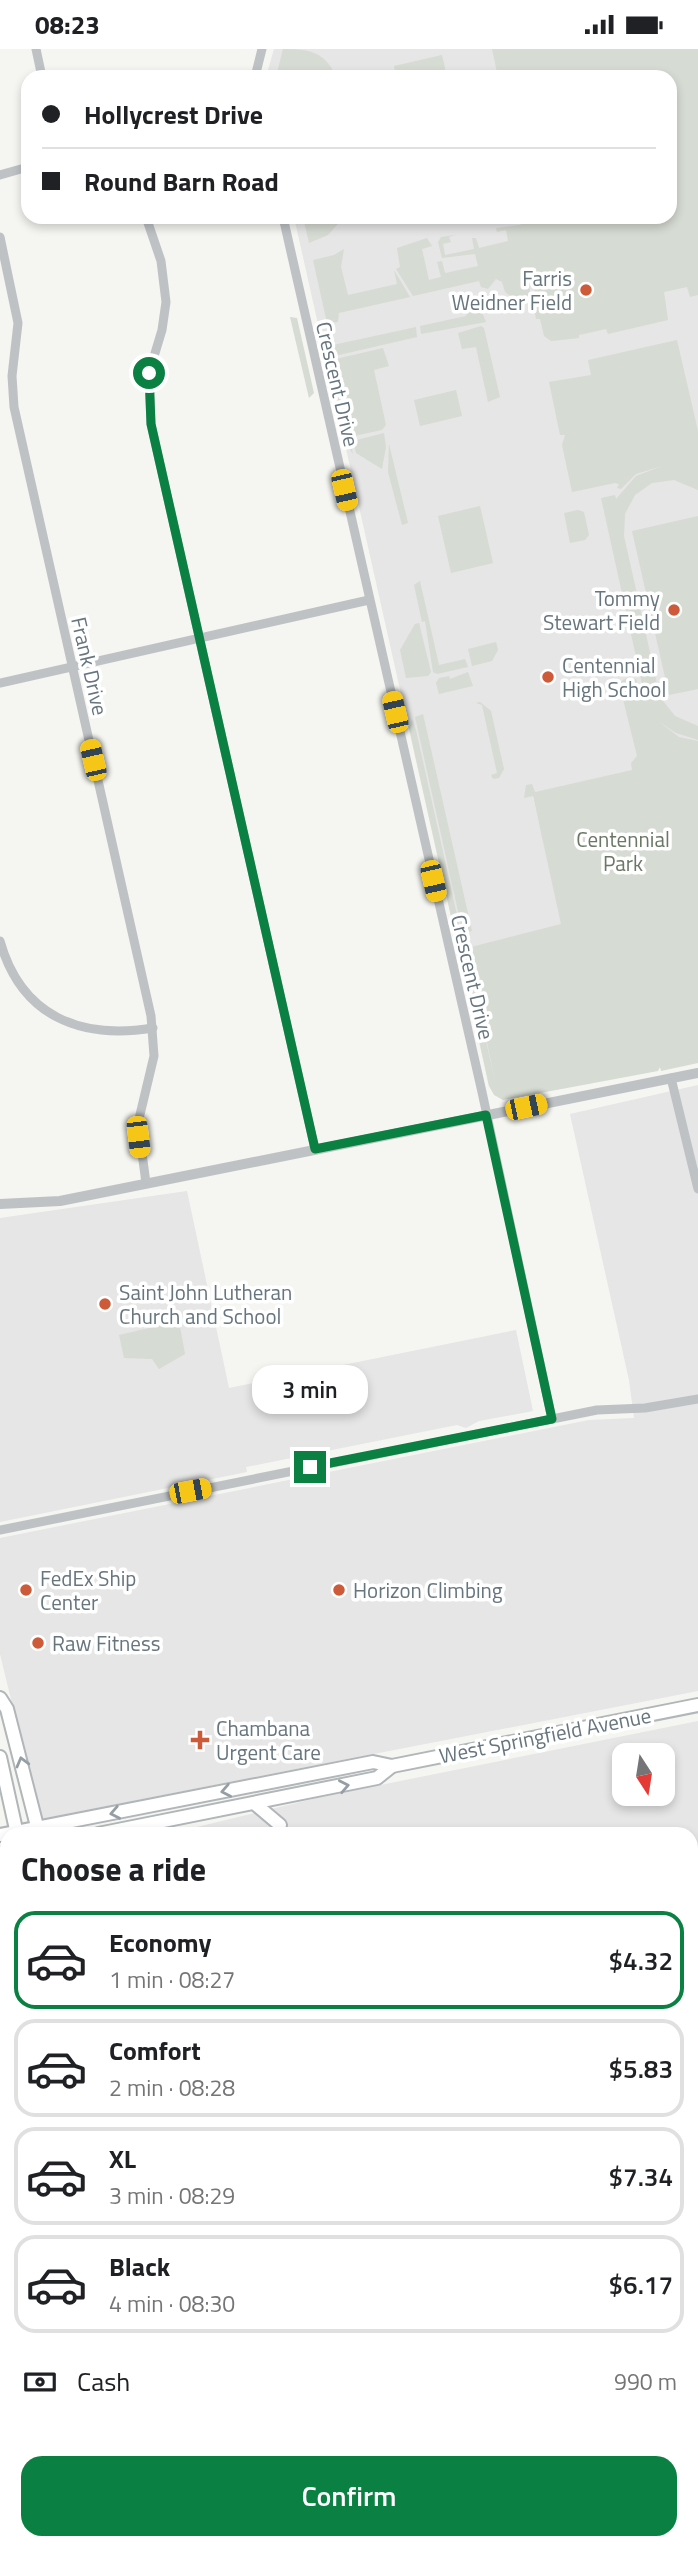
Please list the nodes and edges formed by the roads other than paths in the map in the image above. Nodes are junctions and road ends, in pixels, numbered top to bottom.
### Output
1 (36, 49) edge
2 (262, 49) edge
3 (40, 70) edge
4 (257, 70) edge
5 (21, 169) edge
6 (0, 175) edge
7 (148, 224) edge
8 (284, 224) edge
9 (0, 237) edge
10 (369, 600) junction
11 (200, 638) junction
12 (72, 667) junction
13 (0, 683) edge
14 (0, 941) edge
15 (153, 1028) junction
16 (698, 1073) edge
17 (671, 1078) junction
18 (486, 1115) junction
19 (315, 1149) junction
20 (146, 1184) junction
21 (698, 1189) edge
22 (0, 1204) edge
23 (698, 1399) edge
24 (552, 1419) junction
25 (0, 1530) edge
26 (0, 1698) edge
27 (698, 1705) edge
28 (0, 1756) edge
29 (392, 1766) junction
30 (254, 1803) junction
31 (280, 1825) dead end
32 (16, 1827) edge
33 (37, 1827) edge
34 (57, 1827) edge
35 (133, 1827) edge

1 - 3 street
2 - 4 street
5 - 6 street
7 - 11 street
8 - 10 street, Crescent Drive
9 - 12 street, Frank Drive
10 - 11 street
10 - 18 street, Crescent Drive
11 - 12 street
11 - 19 street
12 - 13 street
12 - 15 street, Frank Drive
14 - 15 street
15 - 20 street, Frank Drive
16 - 17 street
17 - 18 street
17 - 21 street
18 - 19 street
18 - 24 street, Crescent Drive
19 - 20 street
20 - 22 street
23 - 24 street
24 - 25 street
33 -> 26 main road
27 - 29 main road, West Springfield Avenue
28 - 32 main road
30 -> 29 main road, West Springfield Avenue
29 -> 34 main road, West Springfield Avenue
30 - 31 main road
30 - 35 main road, West Springfield Avenue

